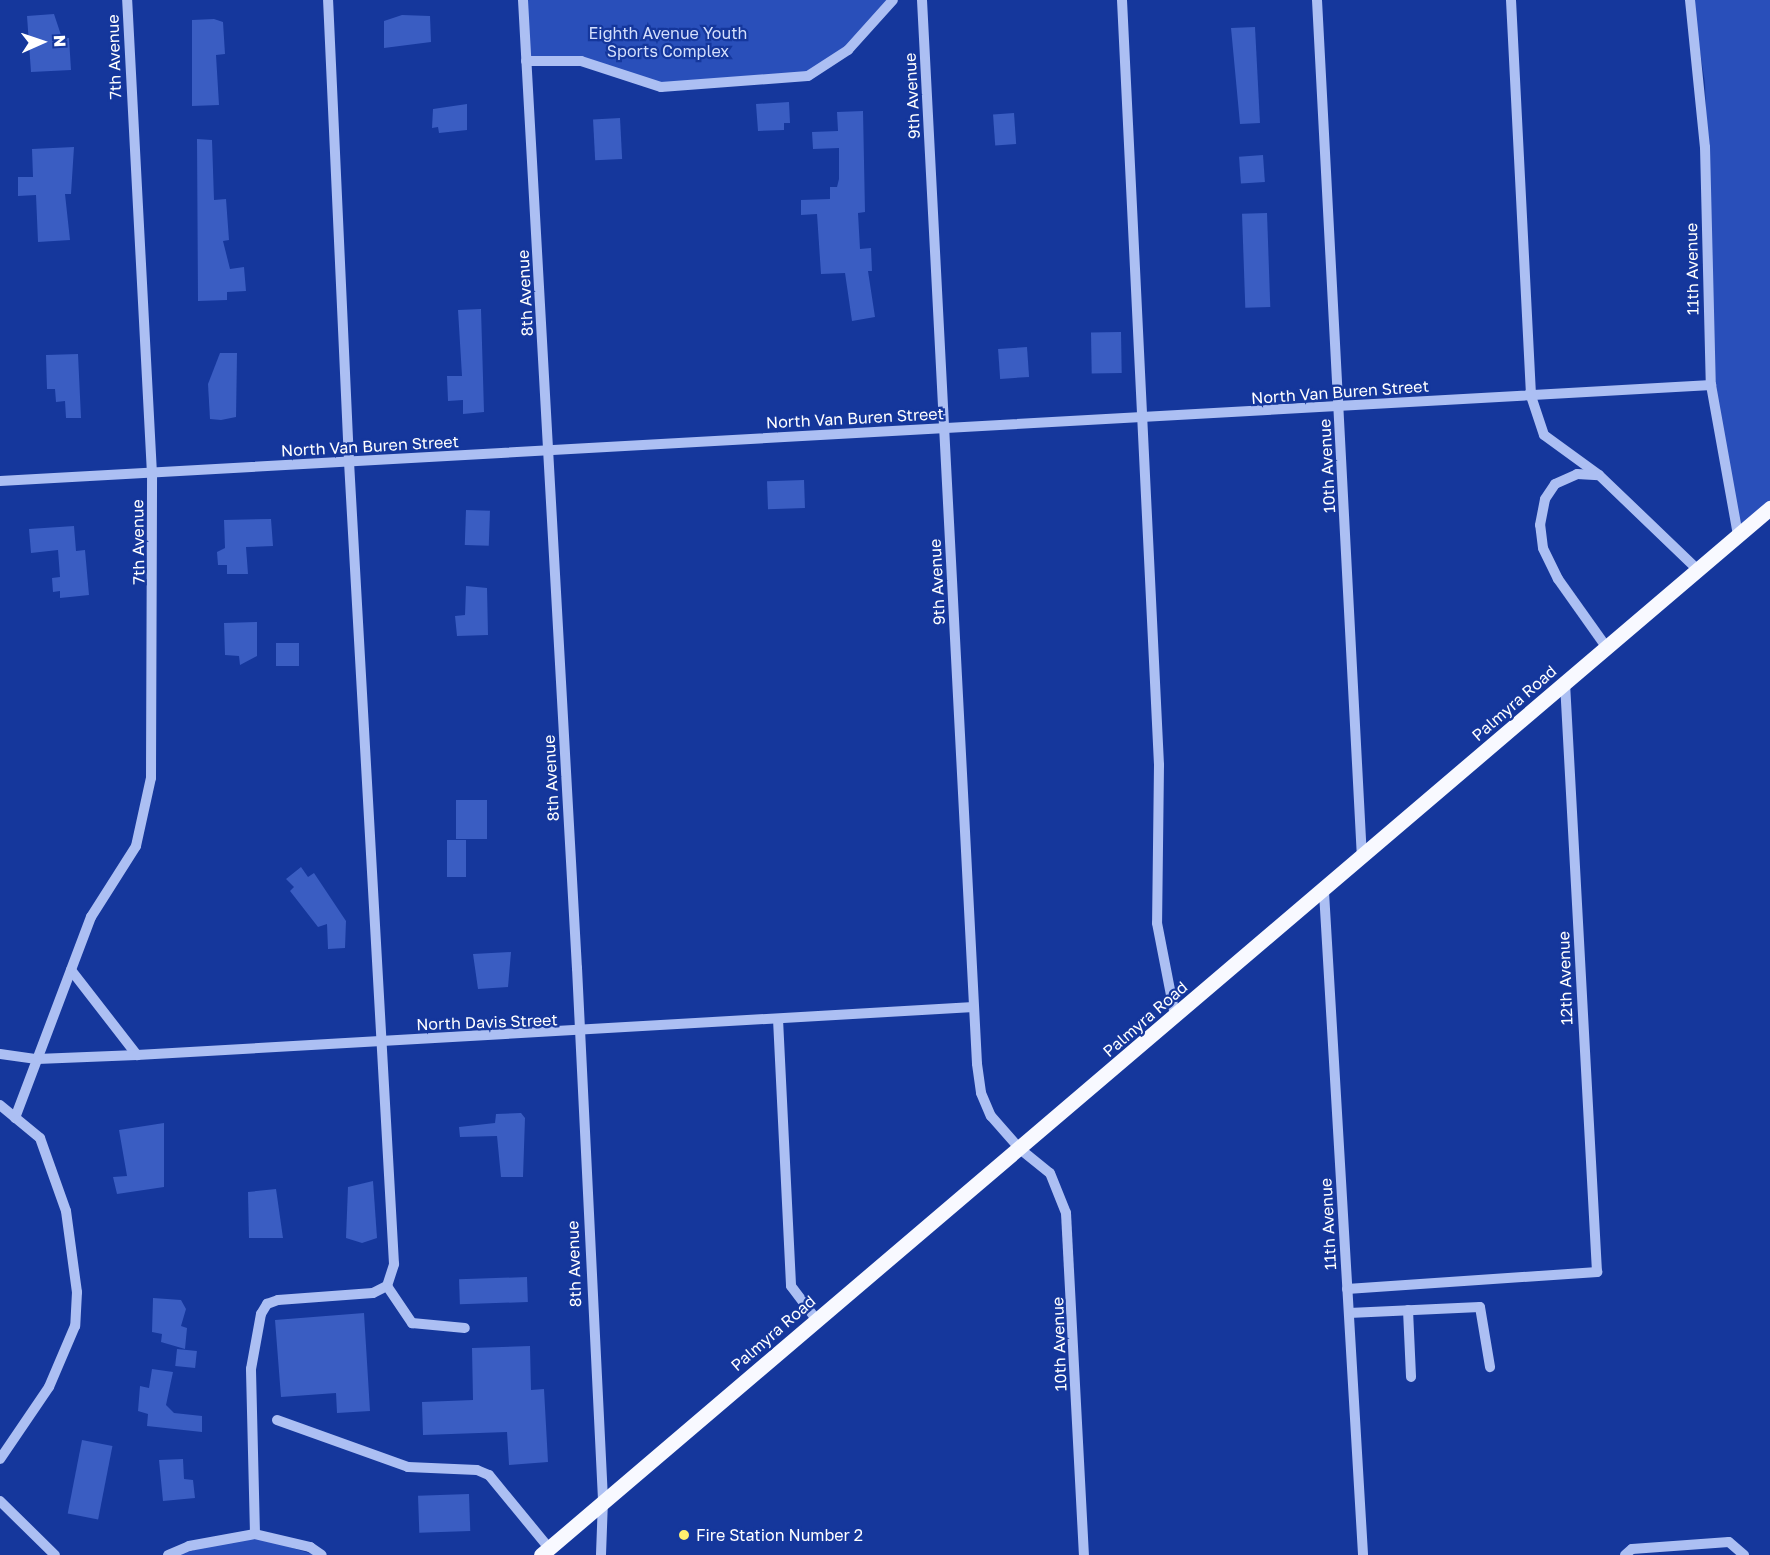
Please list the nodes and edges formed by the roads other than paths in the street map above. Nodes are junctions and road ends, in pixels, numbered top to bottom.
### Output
1 (127, 0) edge
2 (328, 0) edge
3 (523, 0) edge
4 (893, 0) edge
5 (922, 0) edge
6 (1122, 0) edge
7 (1317, 0) edge
8 (1511, 0) edge
9 (1690, 0) edge
10 (526, 61) junction
11 (1711, 385) junction
12 (1531, 396) junction
13 (1339, 407) junction
14 (1143, 418) junction
15 (943, 428) junction
16 (549, 453) junction
17 (349, 461) junction
18 (152, 474) junction
19 (1599, 475) junction
20 (0, 481) edge
21 (1770, 508) edge
22 (1738, 535) junction
23 (1698, 570) junction
24 (1607, 648) junction
25 (1565, 683) junction
26 (1362, 858) junction
27 (1324, 891) junction
28 (70, 970) junction
29 (974, 1007) junction
30 (1175, 1016) junction
31 (778, 1018) junction
32 (579, 1033) junction
33 (380, 1041) junction
34 (0, 1054) edge
35 (138, 1055) junction
36 (38, 1059) junction
37 (0, 1105) edge
38 (15, 1118) junction
39 (1020, 1149) junction
40 (387, 1286) junction
41 (1347, 1289) junction
42 (1408, 1310) junction
43 (1349, 1313) junction
44 (816, 1319) junction
45 (465, 1328) dead end
46 (1490, 1367) dead end
47 (1411, 1377) dead end
48 (277, 1420) dead end
49 (0, 1459) edge
50 (603, 1500) junction
51 (0, 1501) edge
52 (255, 1534) junction
53 (1683, 1550) edge
54 (545, 1551) edge
55 (55, 1555) edge
56 (168, 1555) edge
57 (322, 1555) edge
58 (601, 1555) edge
59 (1084, 1555) edge
60 (1363, 1555) edge
61 (1625, 1555) edge
62 (1744, 1555) edge

1 - 18 street, 7th Avenue
2 - 17 street
3 - 10 street, 8th Avenue
4 - 10 street
5 - 15 street, 9th Avenue
6 - 14 street
7 - 13 street, 10th Avenue
8 - 12 street
9 - 11 street, 11th Avenue
10 - 16 street, 8th Avenue
11 - 12 street, North Van Buren Street
11 - 22 street, 11th Avenue
12 - 13 street, North Van Buren Street
12 - 19 street
13 - 14 street, North Van Buren Street
13 - 26 street, 10th Avenue
14 - 15 street, North Van Buren Street
14 - 30 street
15 - 16 street, North Van Buren Street
15 - 29 street, 9th Avenue
16 - 17 street, North Van Buren Street
16 - 32 street, 8th Avenue
17 - 18 street, North Van Buren Street
17 - 33 street
18 - 20 street, North Van Buren Street
18 - 28 street, 7th Avenue
19 - 23 street
19 - 24 street
21 - 22 main road, Palmyra Road
22 - 23 main road, Palmyra Road
23 - 24 main road, Palmyra Road
24 - 25 main road, Palmyra Road
25 - 26 main road, Palmyra Road
25 - 41 street, 12th Avenue
26 - 27 main road, Palmyra Road
27 - 30 main road, Palmyra Road
27 - 41 street, 11th Avenue
28 - 35 street
28 - 36 street, 7th Avenue
29 - 31 street, North Davis Street
29 - 39 street, 9th Avenue
30 - 39 main road, Palmyra Road
31 - 32 street, North Davis Street
31 - 44 street
32 - 33 street, North Davis Street
32 - 50 street, 8th Avenue
33 - 35 street, North Davis Street
33 - 40 street
34 - 36 street, North Davis Street
35 - 36 street, North Davis Street
36 - 38 street, 7th Avenue
37 - 38 street
38 - 49 street
39 - 44 main road, Palmyra Road
39 - 59 street, 10th Avenue
40 - 45 street
40 - 52 street
41 - 43 street, 11th Avenue
42 - 43 street
42 - 46 street
42 - 47 street
43 - 60 street, 11th Avenue
44 - 50 main road, Palmyra Road
48 - 54 street
50 - 54 main road, Palmyra Road
50 - 58 street, 8th Avenue
51 - 55 street
52 - 56 street
52 - 57 street
53 - 61 street
53 - 62 street

